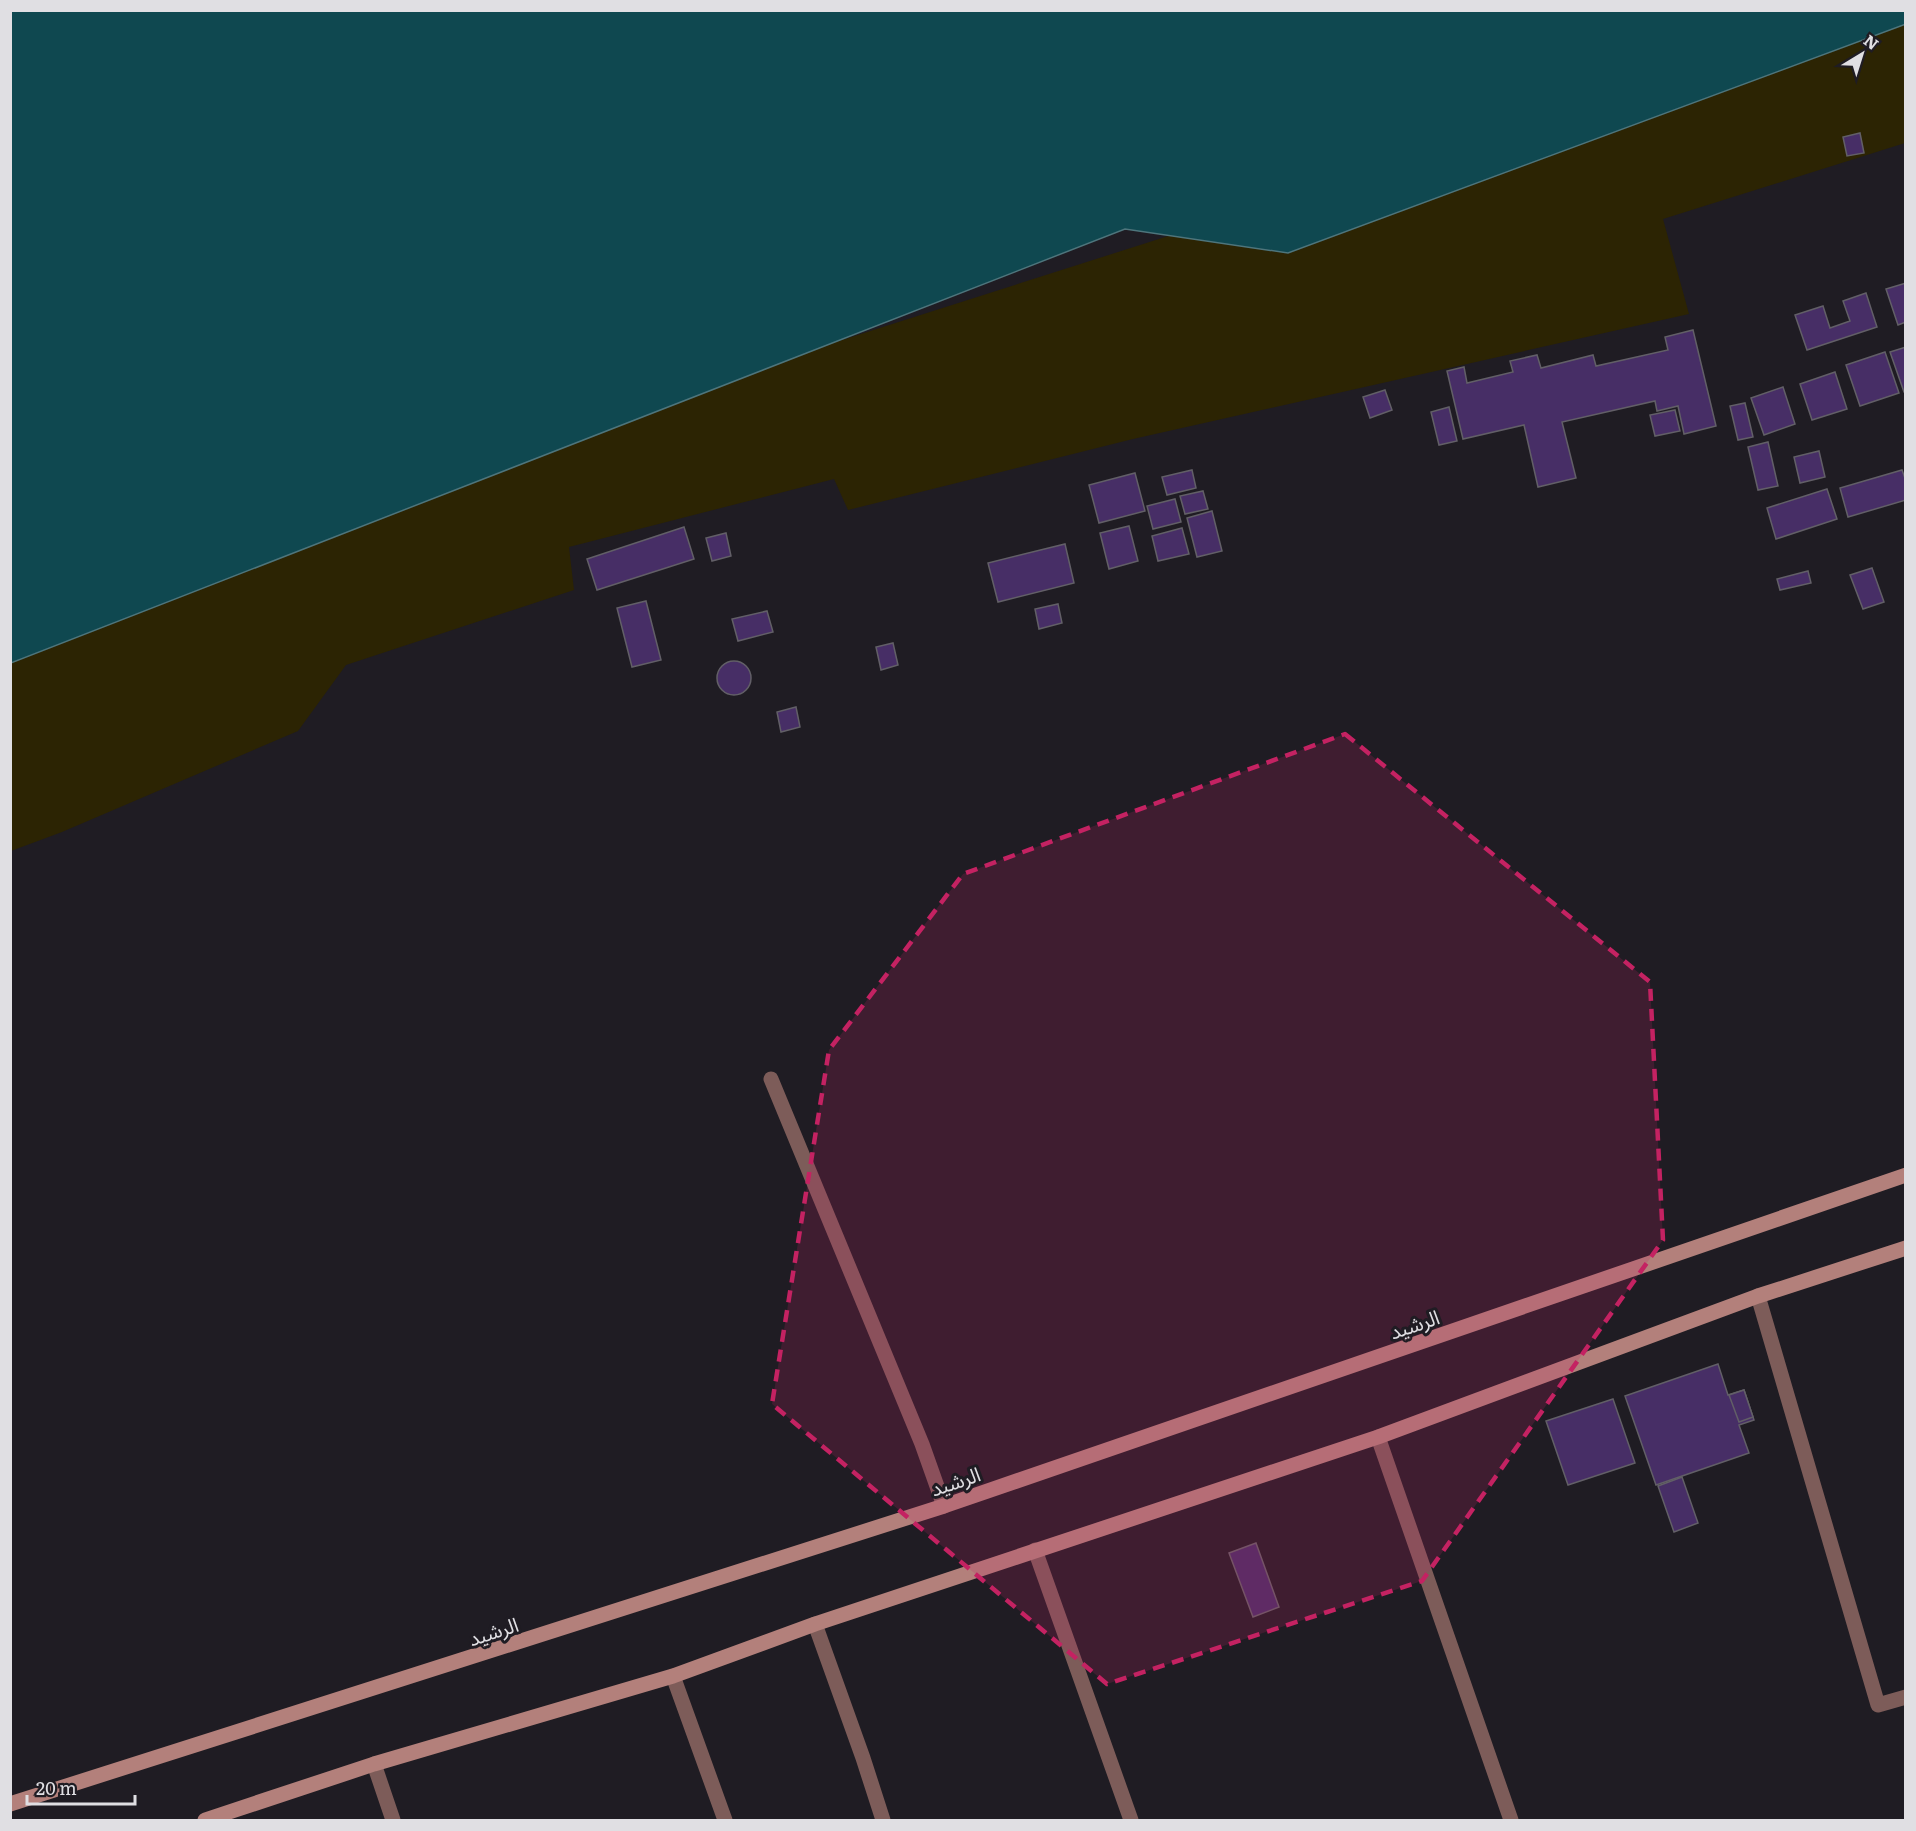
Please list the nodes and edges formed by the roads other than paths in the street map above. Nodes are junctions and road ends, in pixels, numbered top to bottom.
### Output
1 (771, 1079) dead end
2 (1905, 1175) edge
3 (1905, 1248) edge
4 (1758, 1296) junction
5 (1378, 1437) junction
6 (944, 1506) junction
7 (1035, 1550) junction
8 (815, 1624) junction
9 (673, 1676) junction
10 (1905, 1698) edge
11 (374, 1764) junction
12 (10, 1804) edge
13 (205, 1821) edge
14 (393, 1821) edge
15 (725, 1821) edge
16 (883, 1821) edge
17 (1131, 1821) edge
18 (1511, 1821) edge

1 - 6 street
2 - 6 main road, الرشيد
3 - 4 main road
4 - 5 main road
4 - 10 street
5 - 7 main road
5 - 18 street
6 - 12 main road, الرشيد
7 - 8 main road
7 - 17 street
8 - 9 main road
8 - 16 street
9 - 11 main road
9 - 15 street
11 - 13 main road
11 - 14 street

